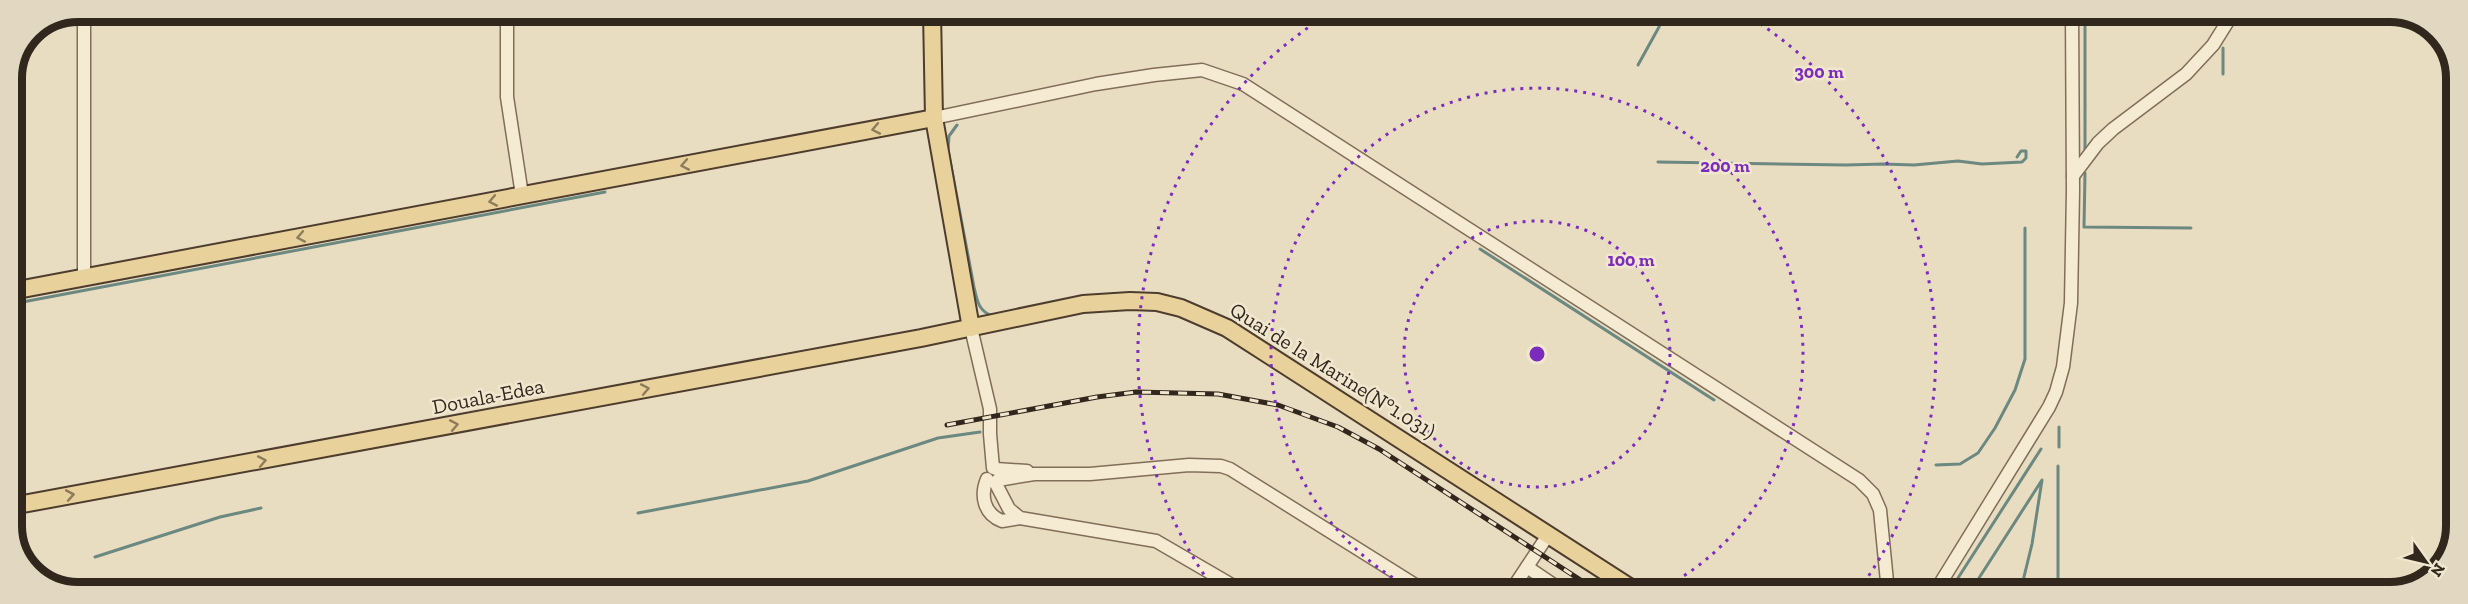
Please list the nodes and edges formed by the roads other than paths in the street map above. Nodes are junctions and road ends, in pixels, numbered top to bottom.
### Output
1 (84, 22) edge
2 (507, 22) edge
3 (932, 22) edge
4 (2072, 22) edge
5 (2227, 22) edge
6 (934, 118) junction
7 (2073, 176) junction
8 (522, 195) junction
9 (84, 278) junction
10 (22, 289) edge
11 (972, 328) junction
12 (994, 476) junction
13 (23, 504) edge
14 (1020, 518) junction
15 (1548, 535) junction
16 (1527, 567) junction
17 (1227, 582) edge
18 (1411, 582) edge
19 (1517, 582) edge
20 (1550, 582) edge
21 (1621, 582) edge
22 (1887, 582) edge
23 (1941, 582) edge

1 - 9 street
2 - 8 street
3 - 6 main road
4 - 7 street
5 - 7 street
6 -> 8 main road
6 - 11 main road
6 - 22 street
7 - 23 street
8 -> 9 main road
9 - 10 main road
11 - 12 street
13 -> 11 main road, Douala-Edea
11 - 15 main road, Quai de la Marine(N°1.031)
12 - 14 street
12 - 14 street
12 - 18 street
14 - 17 street
15 - 16 street
15 - 21 main road, Quai de la Marine(N°1.031)
16 - 19 street
16 - 20 street

